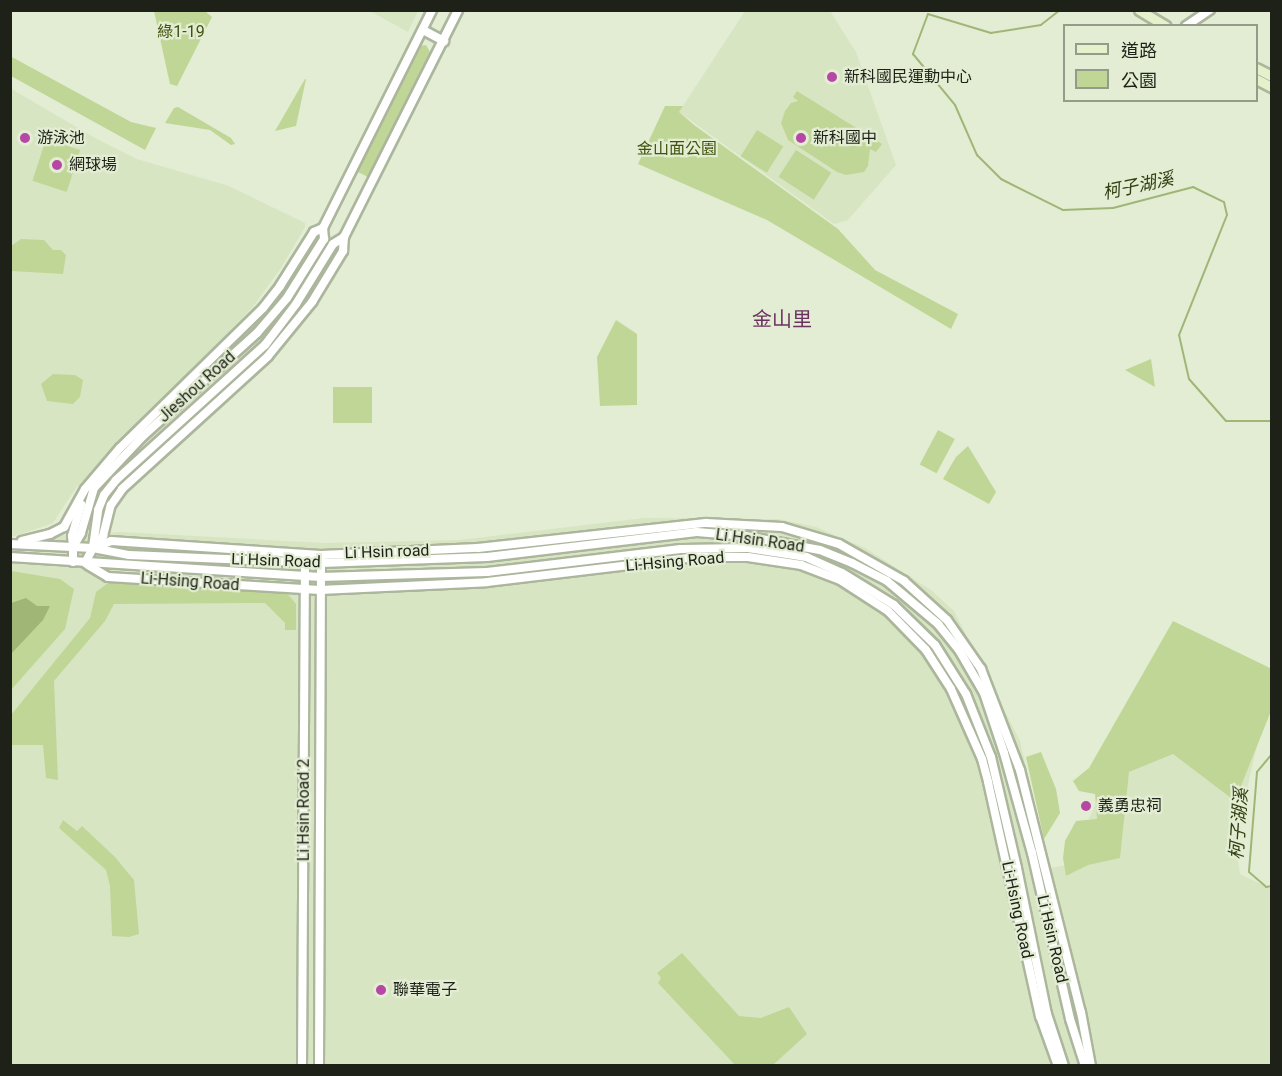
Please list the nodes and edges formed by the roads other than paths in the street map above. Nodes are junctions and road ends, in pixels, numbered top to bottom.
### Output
1 (432, 10) edge
2 (458, 10) edge
3 (1139, 10) edge
4 (1210, 10) edge
5 (1163, 24) edge
6 (1189, 24) edge
7 (423, 30) junction
8 (444, 40) junction
9 (1258, 69) edge
10 (1272, 76) edge
11 (1258, 80) edge
12 (1272, 87) edge
13 (323, 228) junction
14 (344, 237) junction
15 (85, 489) junction
16 (98, 510) junction
17 (107, 539) junction
18 (10, 543) edge
19 (73, 547) junction
20 (93, 548) junction
21 (10, 556) edge
22 (305, 559) junction
23 (321, 559) junction
24 (73, 561) junction
25 (85, 563) junction
26 (304, 576) junction
27 (320, 577) junction
28 (304, 589) junction
29 (320, 590) junction
30 (302, 1065) edge
31 (319, 1065) edge
32 (1058, 1065) edge
33 (1064, 1065) edge
34 (1085, 1065) edge
35 (1091, 1065) edge

1 - 7 street, Jieshou Road
2 - 8 street, Jieshou Road
3 - 5 main road
4 - 6 street
7 - 8 street
7 - 13 street, Jieshou Road
8 - 14 street, Jieshou Road
9 - 10 main road
11 - 12 main road
13 - 15 street, Jieshou Road
13 - 19 street, Jieshou Road
14 - 16 street, Jieshou Road
14 - 17 street, Jieshou Road
15 - 18 street, Jieshou Road
15 - 19 street, Jieshou Road
16 - 17 street
16 - 20 street, Jieshou Road
17 - 20 street, Jieshou Road
17 - 22 street, Li Hsin road
18 - 19 street, Li Hsin Road
19 - 20 street, Li Hsin Road
19 - 24 street, Jieshou Road
20 - 22 street, Li Hsin Road
20 - 25 street, Jieshou Road
21 - 24 street, Li Hsin Road
22 - 23 street, Li Hsin road
22 - 26 street, Li Hsin Road 2
23 - 27 street, Li Hsin Road 2
23 - 34 street, Li Hsin Road
23 - 35 street, Li Hsin road
24 - 25 street, Li Hsin Road
25 - 26 street, Li Hsin Road
25 - 28 street, Li-Hsing Road
26 - 27 street, Li Hsin Road
26 - 28 street, Li Hsin Road 2
27 - 29 street, Li Hsin Road 2
27 - 33 street, Li Hsin Road
28 - 29 street, Li-Hsing Road
28 - 30 street, Li Hsin Road 2
29 - 31 street, Li Hsin Road 2
29 - 32 street, Li-Hsing Road

